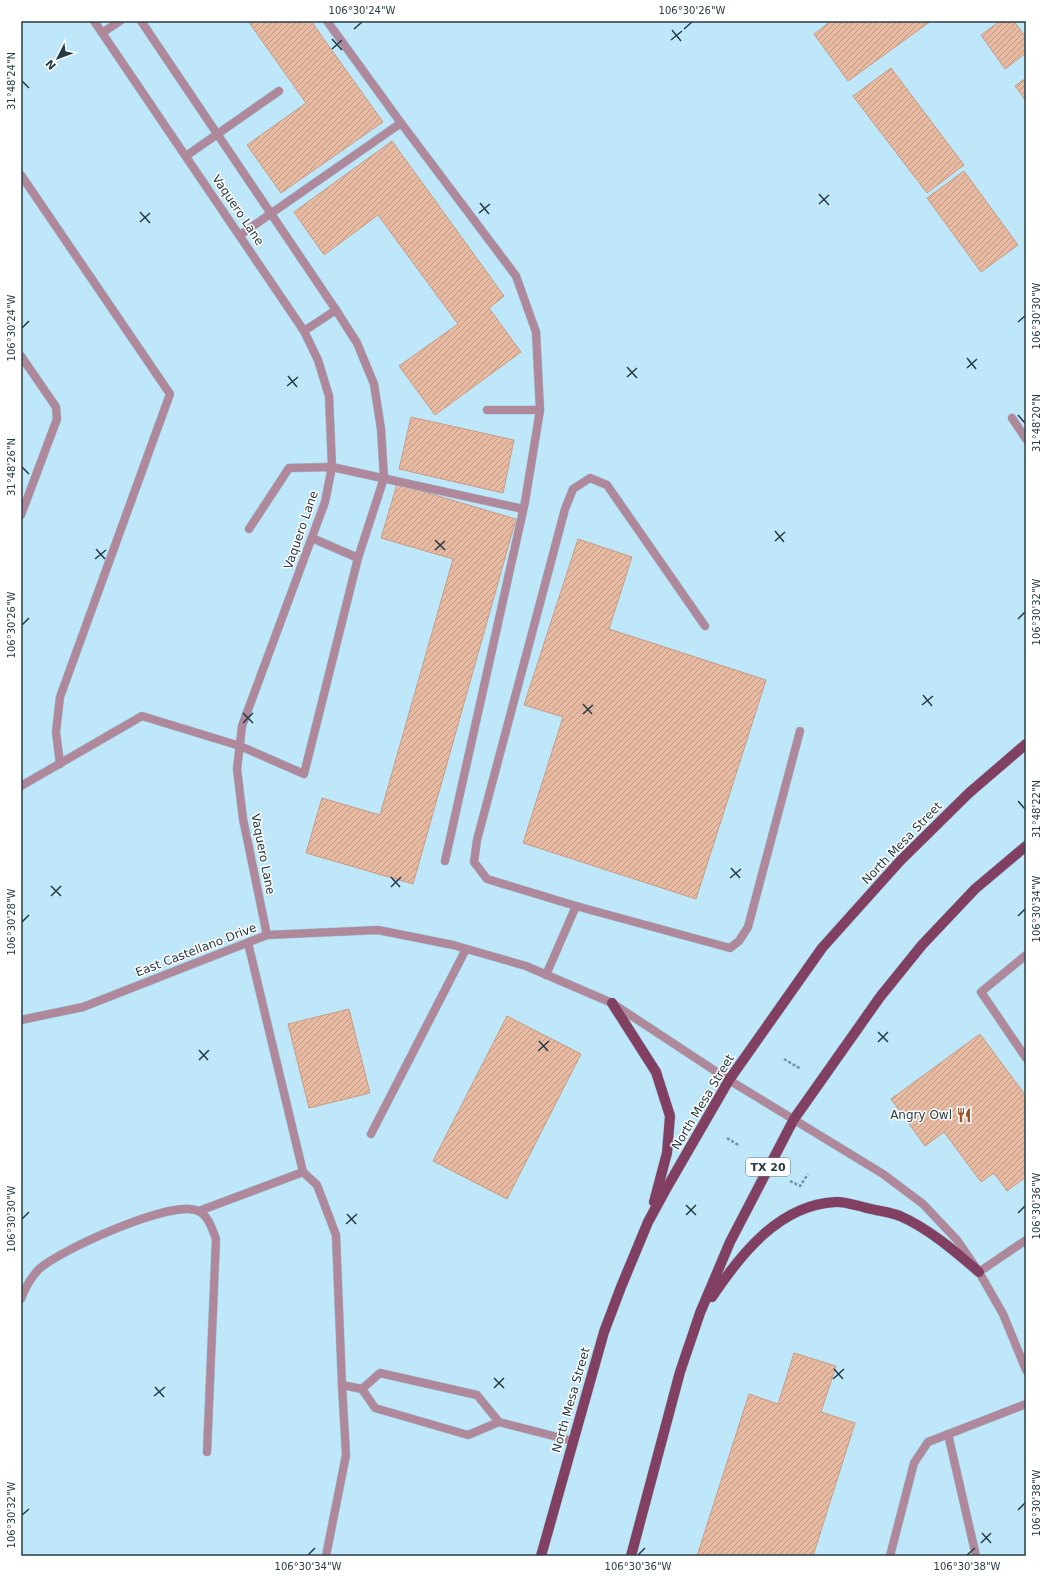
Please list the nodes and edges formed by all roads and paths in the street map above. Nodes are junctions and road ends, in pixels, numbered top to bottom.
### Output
1 (94, 21) edge
2 (120, 21) edge
3 (141, 21) edge
4 (327, 21) edge
5 (102, 33) junction
6 (279, 91) dead end
7 (401, 123) junction
8 (217, 134) junction
9 (186, 156) junction
10 (21, 175) edge
11 (271, 214) junction
12 (240, 235) junction
13 (336, 310) junction
14 (304, 331) junction
15 (21, 356) edge
16 (488, 410) dead end
17 (540, 410) junction
18 (1012, 418) dead end
19 (1026, 439) edge
20 (332, 467) junction
21 (384, 478) junction
22 (523, 509) junction
23 (21, 515) edge
24 (249, 529) dead end
25 (312, 538) junction
26 (358, 558) junction
27 (704, 626) dead end
28 (800, 731) dead end
29 (1026, 744) edge
30 (240, 746) junction
31 (60, 764) junction
32 (21, 786) edge
33 (1026, 846) edge
34 (445, 861) dead end
35 (576, 906) junction
36 (267, 935) junction
37 (248, 943) junction
38 (466, 949) junction
39 (1026, 955) edge
40 (546, 975) junction
41 (612, 1003) junction
42 (21, 1020) edge
43 (1026, 1058) edge
44 (784, 1059) dead end
45 (801, 1069) dead end
46 (729, 1080) junction
47 (794, 1119) junction
48 (371, 1134) dead end
49 (727, 1138) dead end
50 (740, 1146) dead end
51 (303, 1172) junction
52 (808, 1174) dead end
53 (790, 1181) dead end
54 (199, 1211) junction
55 (648, 1222) junction
56 (1026, 1240) edge
57 (980, 1272) junction
58 (21, 1299) edge
59 (700, 1313) junction
60 (1026, 1370) edge
61 (342, 1385) junction
62 (362, 1389) junction
63 (1026, 1404) edge
64 (499, 1422) junction
65 (948, 1434) junction
66 (573, 1441) junction
67 (207, 1452) dead end
68 (326, 1556) edge
69 (541, 1556) edge
70 (631, 1556) edge
71 (890, 1556) edge
72 (976, 1556) edge

1 - 5 street, Vaquero Lane
2 - 5 street
3 - 8 street
4 - 7 street
5 - 9 street, Vaquero Lane
6 - 8 street
7 - 11 street
7 - 17 street
8 - 9 street
8 - 11 street
9 - 12 street, Vaquero Lane
10 - 31 street
11 - 12 street
11 - 13 street
12 - 14 street, Vaquero Lane
13 - 14 street
13 - 21 street
14 - 20 street, Vaquero Lane
15 - 23 street
16 - 17 street
17 - 22 street
18 - 19 street
20 - 21 street
20 - 24 street
20 - 25 street, Vaquero Lane
21 - 22 street
21 - 26 street
22 - 34 street
25 - 26 street
25 - 30 street, Vaquero Lane
26 - 30 street
27 - 35 street
28 - 35 street
29 - 46 main road, North Mesa Street
30 - 31 street
30 - 36 street, Vaquero Lane
31 - 32 street
33 - 47 main road, TX 20
35 - 40 street
36 - 37 street, East Castellano Drive
36 - 38 street, East Castellano Drive
37 - 42 street, East Castellano Drive
37 - 51 street
38 - 40 street, East Castellano Drive
38 - 48 street
39 - 43 street
40 - 41 street, East Castellano Drive
41 - 46 street, East Castellano Drive
41 - 55 main road
44 - 45 path
46 - 47 street, East Castellano Drive
46 - 55 main road, North Mesa Street
47 - 57 street, East Castellano Drive
47 - 59 main road, TX 20
49 - 50 path
51 - 54 street
51 - 61 street
52 - 53 path
54 - 58 street
54 - 67 street
55 - 66 main road, North Mesa Street
56 - 57 street
57 - 59 main road
57 - 60 street, East Castellano Drive
59 - 70 main road, TX 20
61 - 62 street
61 - 68 street
62 - 64 street
62 - 64 street
63 - 65 street
64 - 66 street
65 - 71 street
65 - 72 street
66 - 69 main road, North Mesa Street

